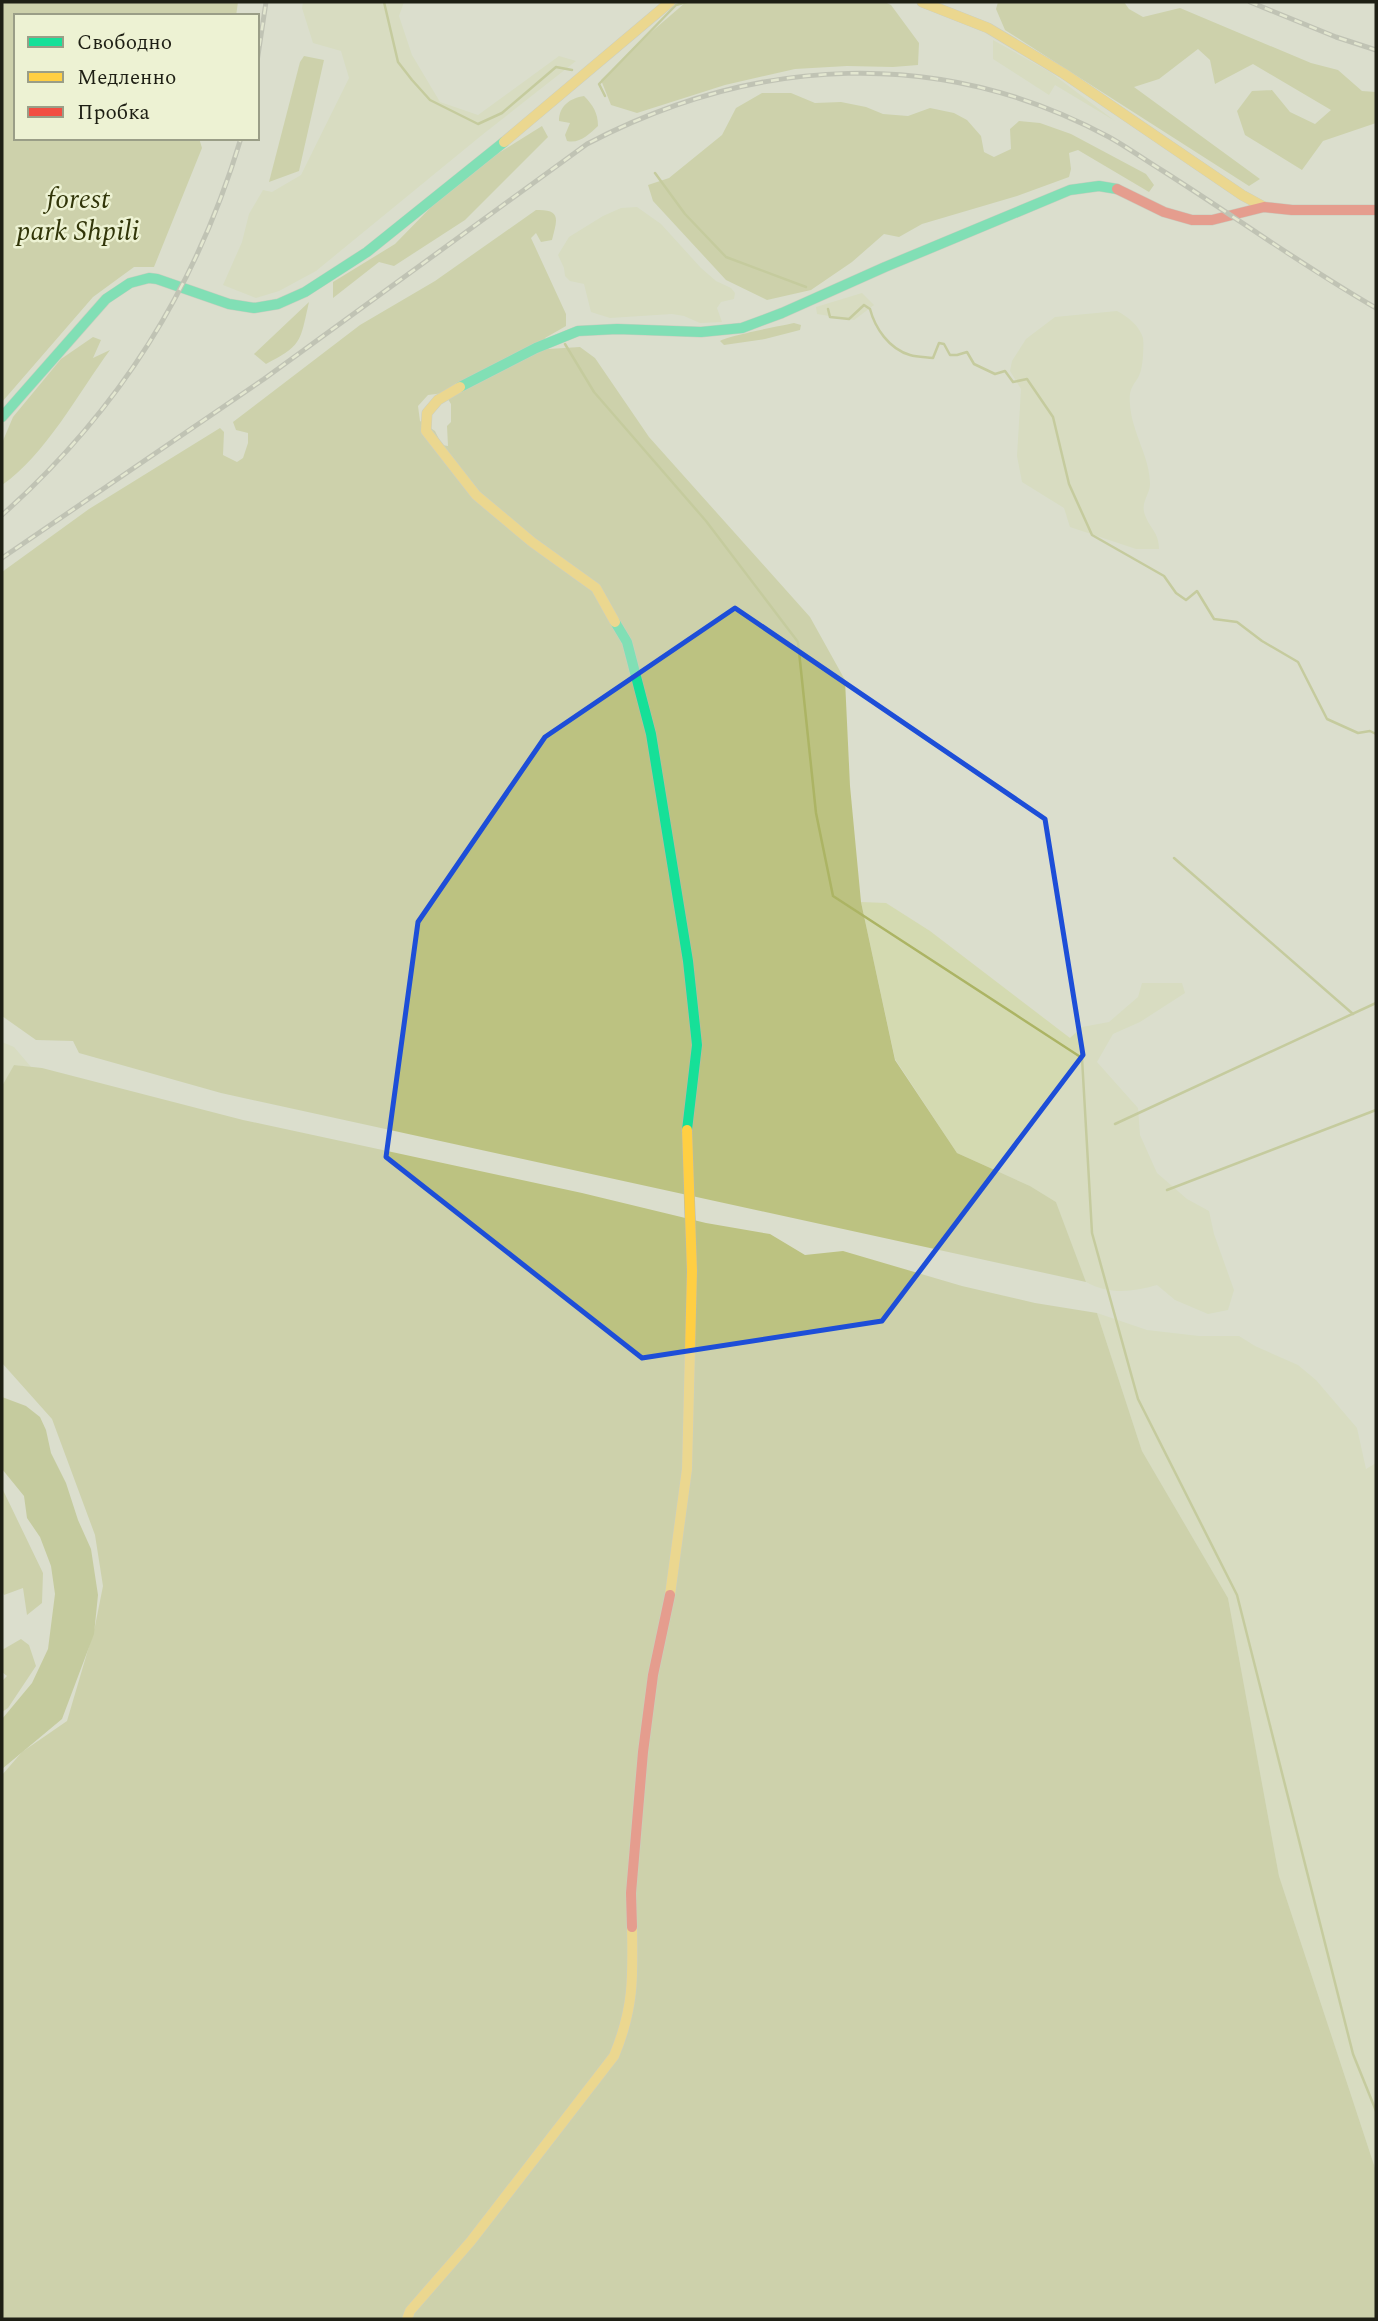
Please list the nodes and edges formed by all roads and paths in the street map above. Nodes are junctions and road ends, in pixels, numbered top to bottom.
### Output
1 (670, 2) edge
2 (922, 2) edge
3 (1265, 207) junction
4 (1376, 210) edge
5 (2, 416) edge
6 (407, 2319) edge

1 - 5 street
2 - 3 street
3 - 4 street
3 - 6 street

